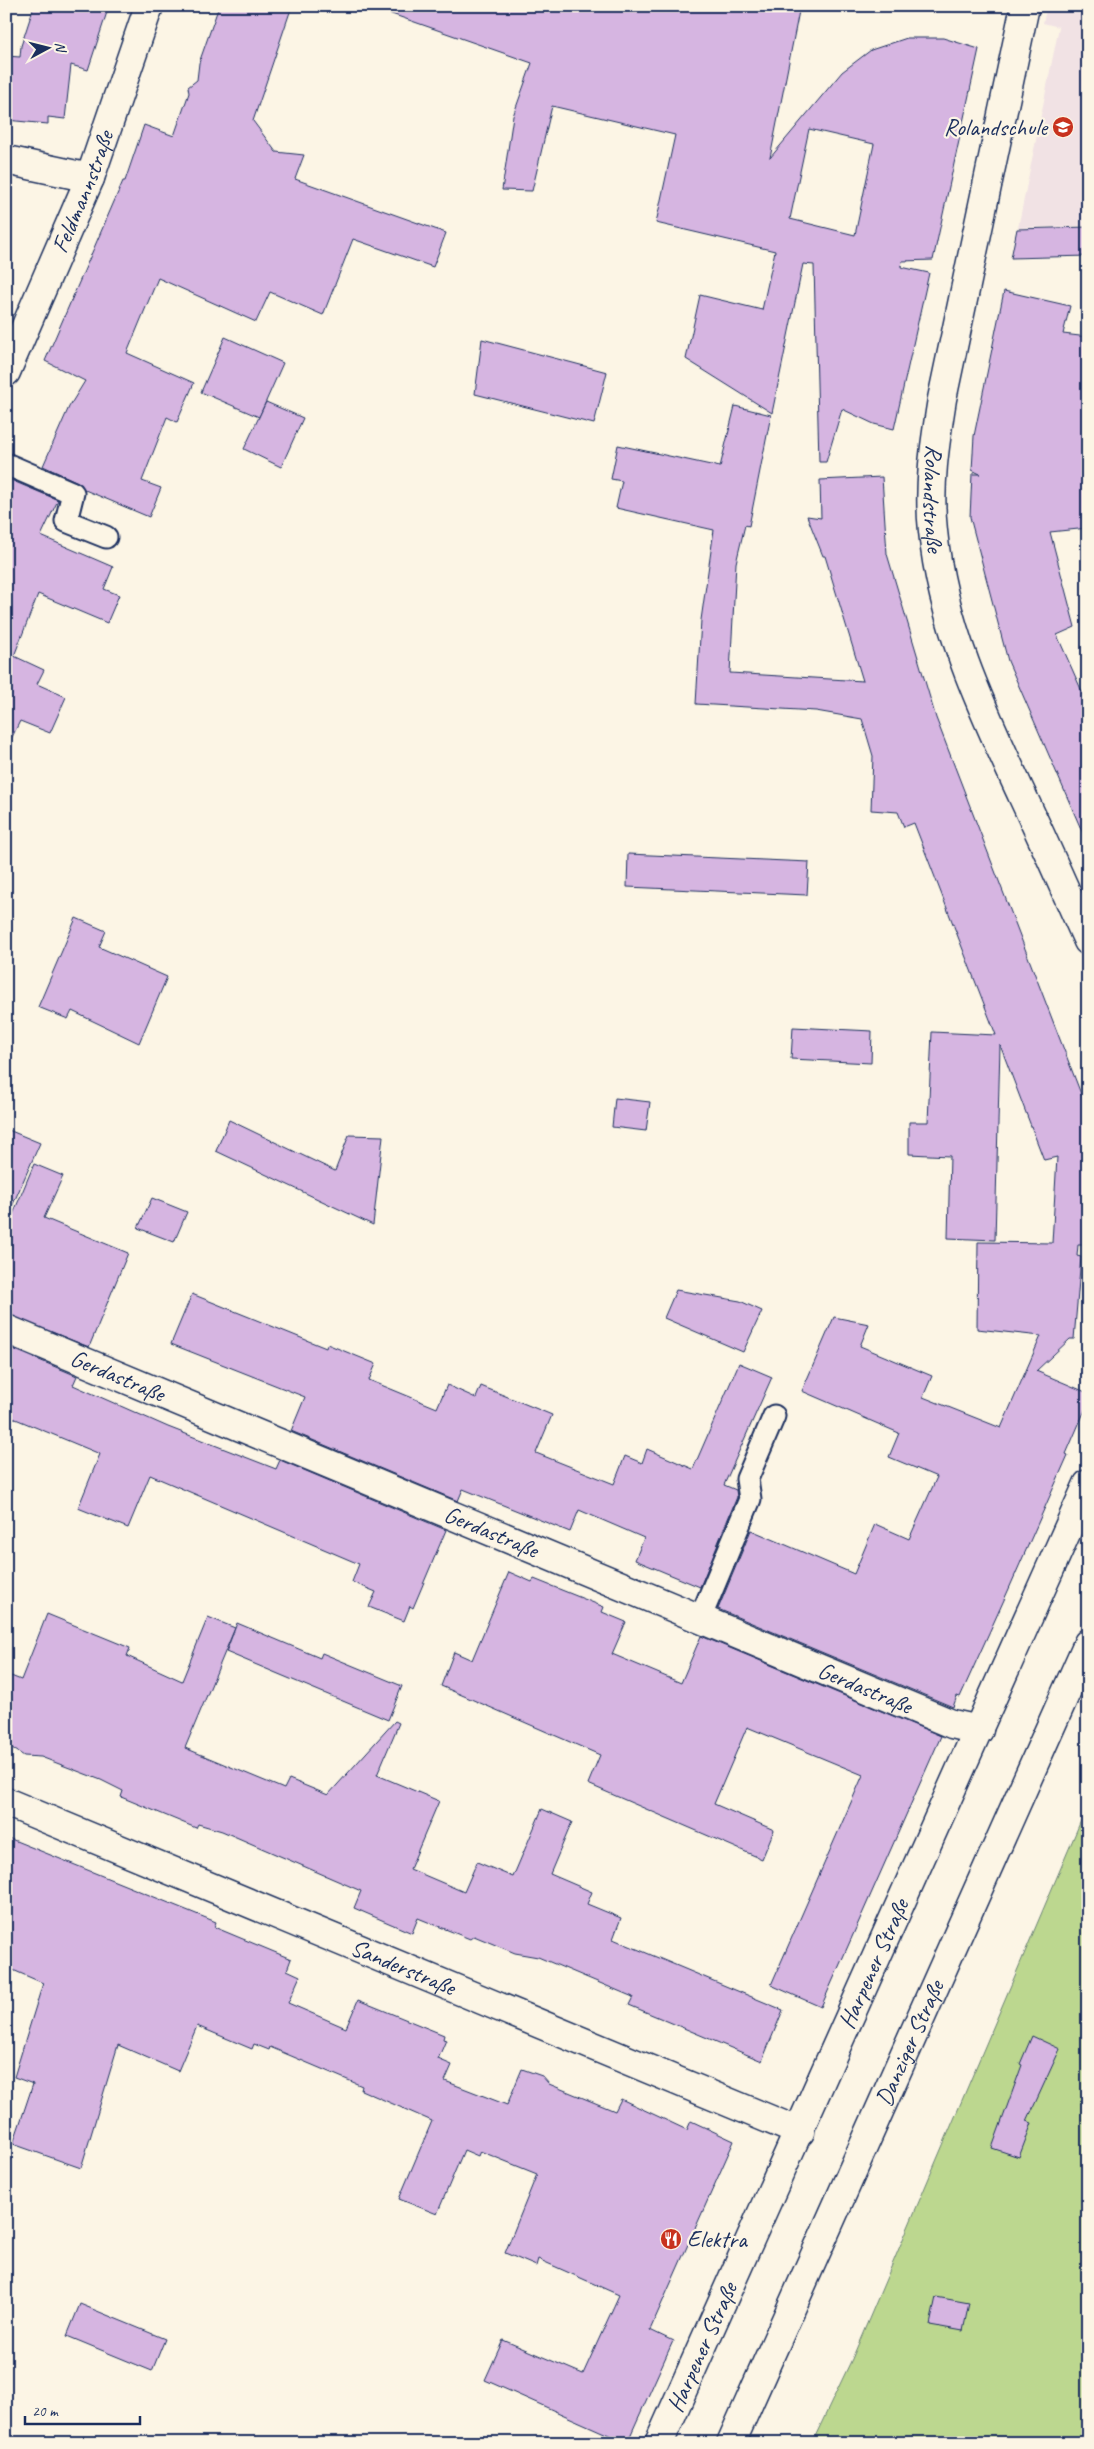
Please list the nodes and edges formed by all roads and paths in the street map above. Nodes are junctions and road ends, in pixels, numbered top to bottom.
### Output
1 (149, 6) edge
2 (1025, 6) edge
3 (6, 160) edge
4 (90, 178) junction
5 (6, 372) edge
6 (6, 464) edge
7 (106, 537) dead end
8 (1088, 941) edge
9 (6, 1329) edge
10 (774, 1416) dead end
11 (1088, 1484) edge
12 (700, 1619) junction
13 (1088, 1643) edge
14 (979, 1730) junction
15 (6, 1802) edge
16 (800, 2132) junction
17 (659, 2443) edge
18 (731, 2443) edge

1 - 4 street, Feldmannstraße
2 - 8 street, Rolandstraße
3 - 4 street
4 - 5 street, Feldmannstraße
6 - 7 lane
9 - 12 street, Gerdastraße
10 - 12 lane
11 - 14 street, Harpener Straße
12 - 14 street, Gerdastraße
13 - 18 street, Danziger Straße
14 - 16 street, Harpener Straße
15 - 16 street, Sanderstraße
16 - 17 street, Harpener Straße

